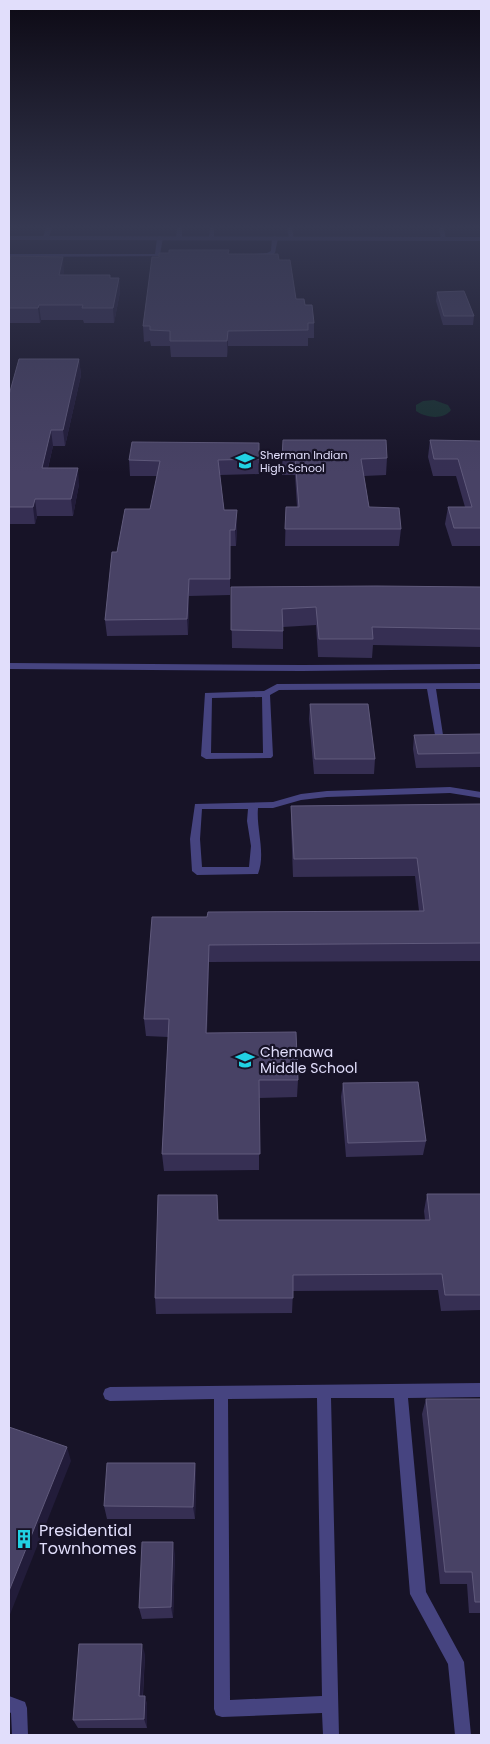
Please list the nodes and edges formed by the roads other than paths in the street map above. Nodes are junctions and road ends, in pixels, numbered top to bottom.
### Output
1 (9, 666) edge
2 (481, 667) edge
3 (481, 686) edge
4 (431, 687) junction
5 (266, 694) junction
6 (439, 735) edge
7 (481, 795) edge
8 (253, 806) junction
9 (481, 1390) edge
10 (324, 1391) junction
11 (400, 1391) junction
12 (221, 1392) junction
13 (110, 1394) dead end
14 (9, 1704) edge
15 (330, 1704) junction
16 (20, 1735) edge
17 (331, 1735) edge
18 (464, 1735) edge

1 - 2 lane
3 - 4 lane
4 - 5 lane
4 - 6 lane
5 - 5 lane
7 - 8 lane
8 - 8 lane
9 - 11 lane
10 - 11 lane
10 - 12 lane
10 - 15 lane
11 - 18 lane
12 - 13 lane
12 - 15 lane
14 - 16 lane
15 - 17 lane

